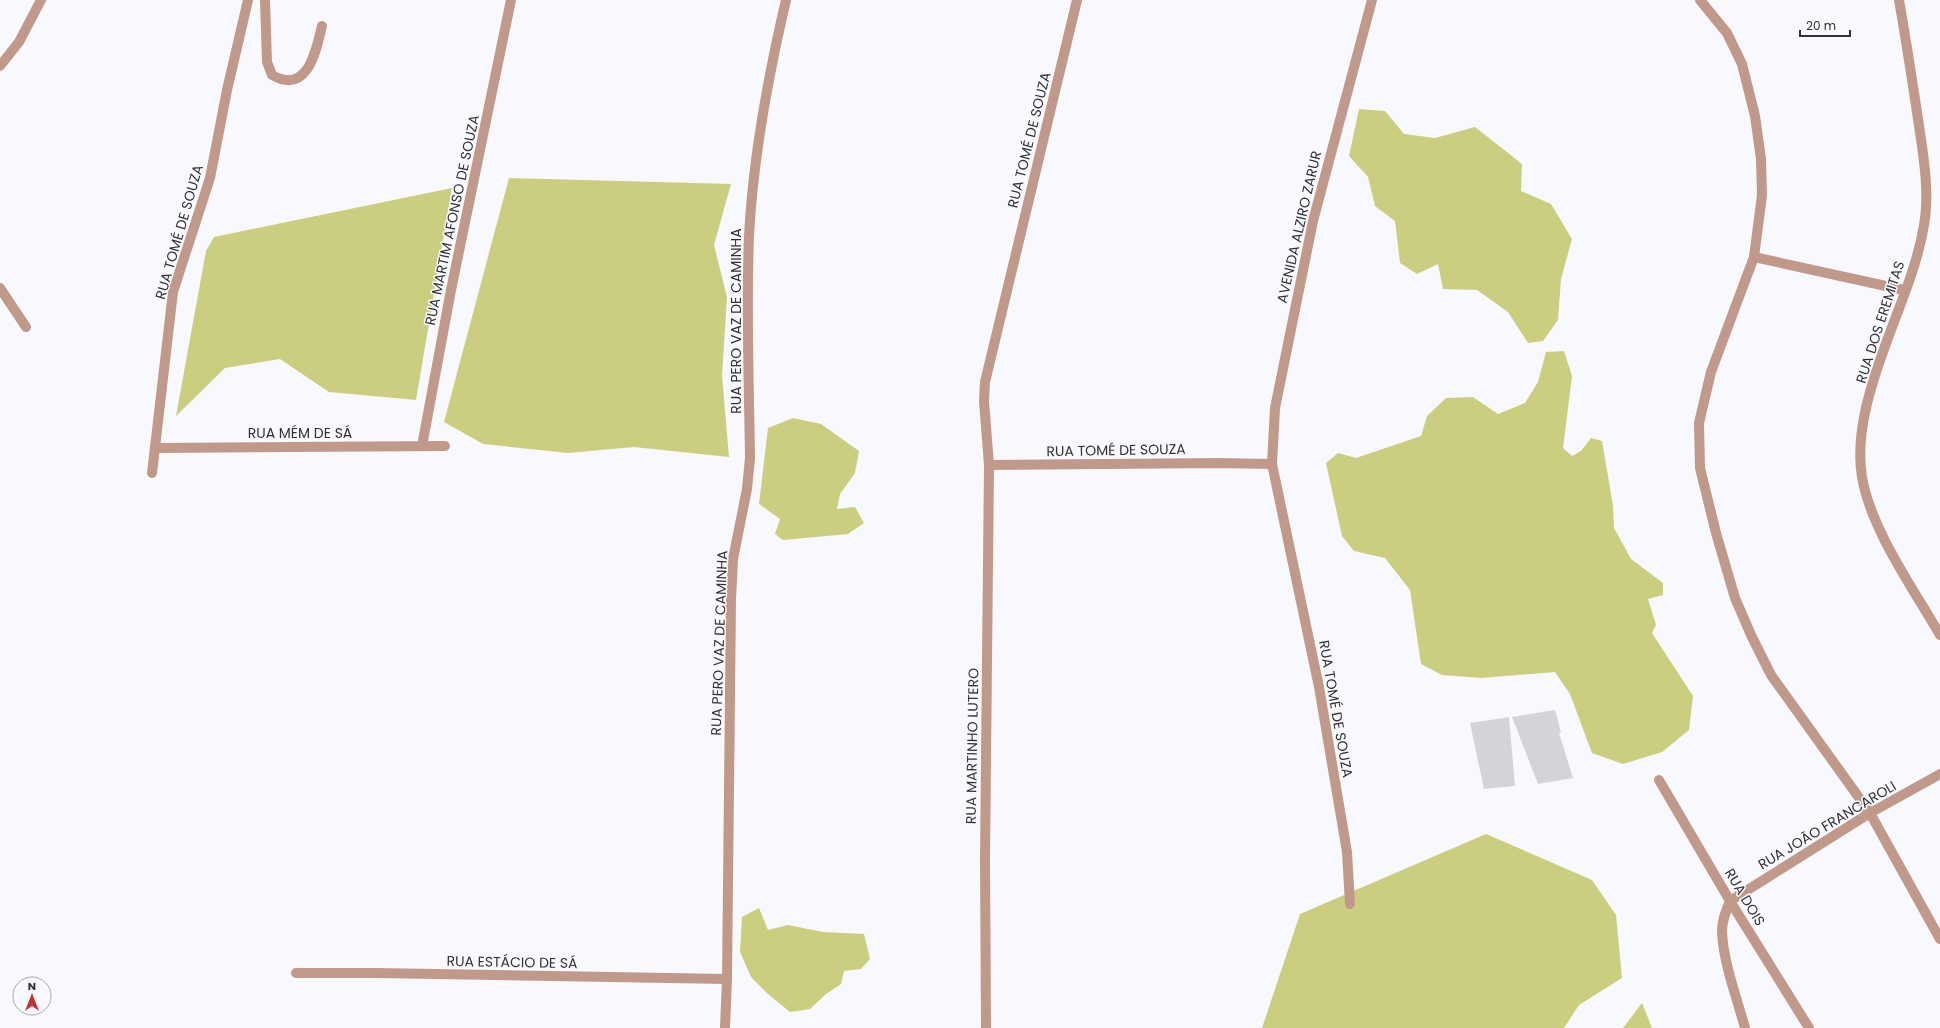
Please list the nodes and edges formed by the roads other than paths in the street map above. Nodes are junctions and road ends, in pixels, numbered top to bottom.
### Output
1 (41, 0) edge
2 (248, 0) edge
3 (265, 0) edge
4 (511, 0) edge
5 (786, 0) edge
6 (1077, 0) edge
7 (1372, 0) edge
8 (1700, 0) edge
9 (1899, 0) edge
10 (322, 26) dead end
11 (0, 66) edge
12 (1754, 257) junction
13 (0, 288) edge
14 (1904, 290) junction
15 (26, 326) dead end
16 (422, 446) junction
17 (445, 446) dead end
18 (155, 448) junction
19 (989, 464) junction
20 (1272, 464) junction
21 (152, 473) dead end
22 (1940, 635) edge
23 (1940, 774) edge
24 (1659, 780) dead end
25 (1870, 813) junction
26 (1730, 901) junction
27 (1350, 904) dead end
28 (1940, 939) edge
29 (296, 974) dead end
30 (727, 979) junction
31 (725, 1028) edge
32 (986, 1028) edge
33 (1746, 1028) edge
34 (1809, 1028) edge

1 - 11 street
2 - 18 street, RUA TOMÉ DE SOUZA
3 - 10 street
4 - 16 street, RUA MARTIM AFONSO DE SOUZA
5 - 30 street, RUA PERO VAZ DE CAMINHA
6 - 19 street, RUA TOMÉ DE SOUZA
7 - 20 street, AVENIDA ALZIRO ZARUR
8 - 12 street
9 - 14 street, RUA DOS EREMITAS
12 - 14 street
12 - 25 street
13 - 15 street
14 - 22 street, RUA DOS EREMITAS
16 - 17 street, RUA MÉM DE SÁ
16 - 18 street, RUA MÉM DE SÁ
18 - 21 street, RUA TOMÉ DE SOUZA
19 - 20 street, RUA TOMÉ DE SOUZA
19 - 32 street, RUA MARTINHO LUTERO
20 - 27 street, RUA TOMÉ DE SOUZA
23 - 25 street, RUA JOÃO FRANCAROLI
24 - 26 street, RUA DOIS
25 - 26 street, RUA JOÃO FRANCAROLI
25 - 28 street
26 - 33 street
26 - 34 street, RUA DOIS
29 - 30 street, RUA ESTÁCIO DE SÁ
30 - 31 street, RUA PERO VAZ DE CAMINHA

